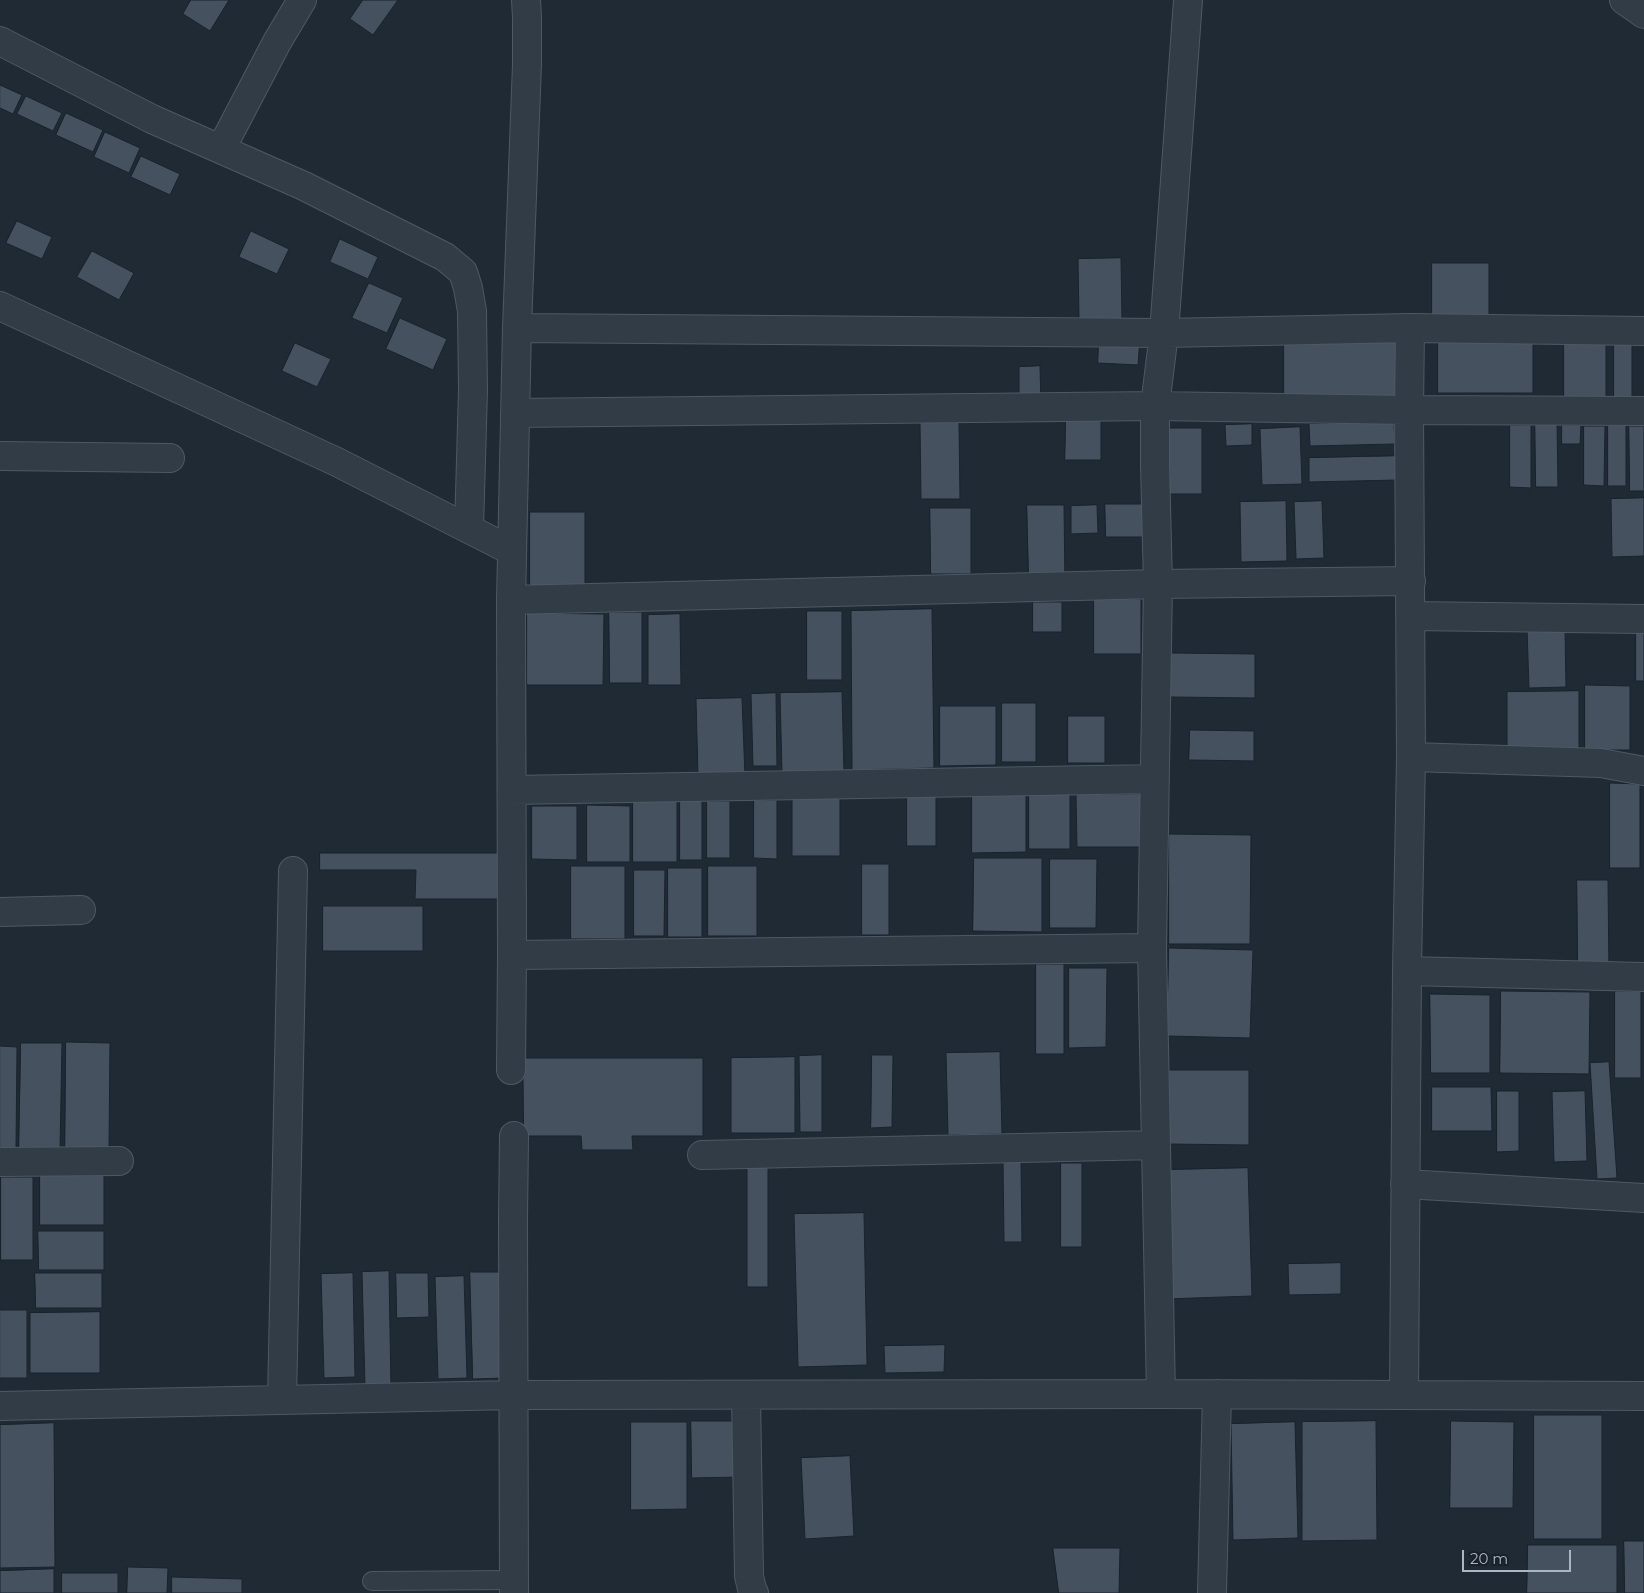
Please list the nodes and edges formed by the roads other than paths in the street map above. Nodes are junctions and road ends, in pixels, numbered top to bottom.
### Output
1 (302, 0) edge
2 (526, 0) edge
3 (1188, 0) edge
4 (1624, 0) edge
5 (1644, 14) edge
6 (0, 41) edge
7 (220, 149) junction
8 (0, 306) edge
9 (517, 328) junction
10 (1410, 328) junction
11 (1644, 331) edge
12 (1164, 333) junction
13 (1155, 406) junction
14 (1409, 410) junction
15 (1644, 411) edge
16 (515, 413) junction
17 (0, 456) edge
18 (170, 458) dead end
19 (470, 530) junction
20 (512, 551) junction
21 (1410, 581) junction
22 (1158, 584) junction
23 (511, 600) junction
24 (1411, 616) junction
25 (1644, 619) edge
26 (1412, 758) junction
27 (1644, 771) edge
28 (1155, 779) junction
29 (512, 790) junction
30 (293, 871) dead end
31 (81, 910) dead end
32 (0, 912) edge
33 (1152, 948) junction
34 (512, 955) junction
35 (1407, 971) junction
36 (1644, 977) edge
37 (511, 1070) dead end
38 (514, 1136) dead end
39 (1156, 1145) junction
40 (702, 1156) dead end
41 (119, 1161) dead end
42 (0, 1162) edge
43 (1405, 1184) junction
44 (1644, 1198) edge
45 (1161, 1394) junction
46 (1217, 1394) junction
47 (513, 1395) junction
48 (746, 1395) junction
49 (1404, 1396) junction
50 (1644, 1396) edge
51 (282, 1400) junction
52 (0, 1406) edge
53 (372, 1581) dead end
54 (514, 1586) edge
55 (754, 1593) edge
56 (1212, 1593) edge

1 - 7 street
2 - 9 street
3 - 12 street
4 - 5 street
6 - 7 street
7 - 19 street
8 - 19 street
9 - 12 street
9 - 16 street
10 - 11 street
10 - 12 street
10 - 14 street
12 - 13 street
13 - 14 street
13 - 16 street
13 - 22 street
14 - 15 street
14 - 21 street
16 - 20 street
17 - 18 street
19 - 20 street
20 - 23 street
21 - 22 street
21 - 24 street
22 - 23 street
22 - 28 street
23 - 29 street
24 - 25 street
24 - 26 street
26 - 27 street
26 - 35 street
28 - 29 street
28 - 33 street
29 - 34 street
30 - 51 street
31 - 32 street
33 - 34 street
33 - 39 street
34 - 37 street
35 - 36 street
35 - 43 street
38 - 47 street
39 - 40 street
39 - 45 street
41 - 42 street
43 - 44 street
43 - 49 street
45 - 46 street
45 - 48 street
46 - 49 street
46 - 56 street
47 - 48 street
47 - 51 street
47 - 54 street
48 - 55 street
49 - 50 street
51 - 52 street
53 - 54 lane

